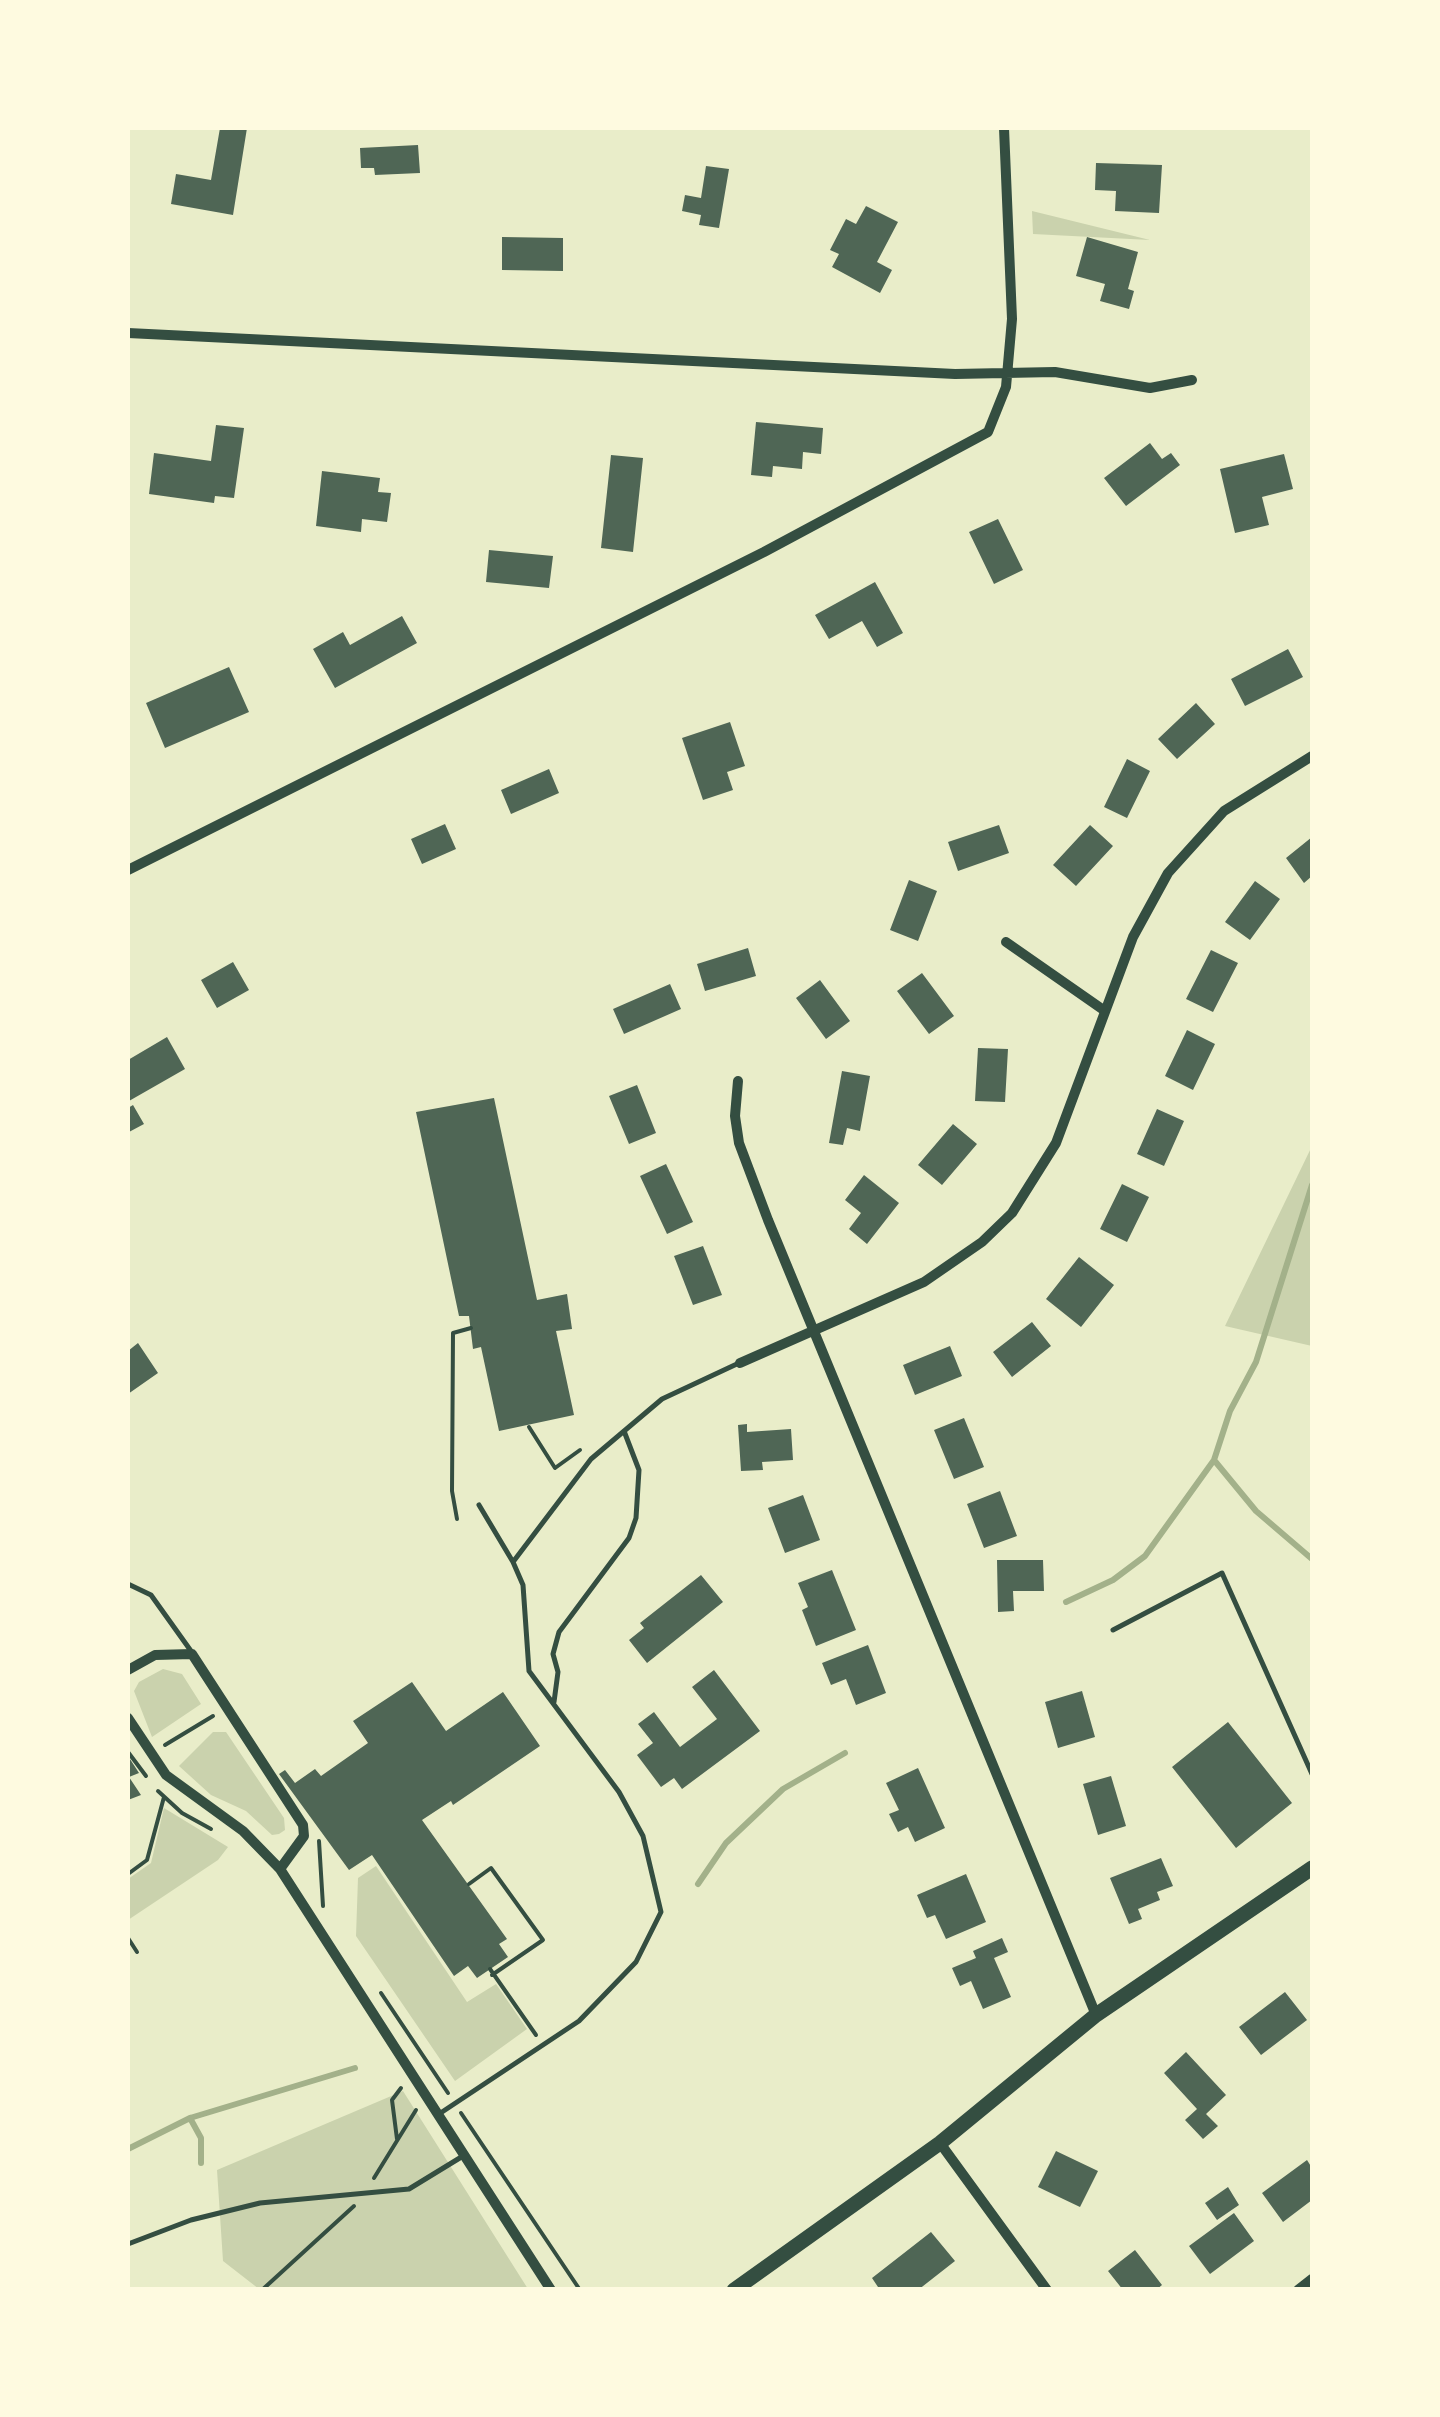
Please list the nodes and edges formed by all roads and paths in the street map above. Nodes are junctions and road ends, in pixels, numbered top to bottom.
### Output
1 (1004, 128) edge
2 (128, 333) edge
3 (1008, 374) junction
4 (1192, 380) dead end
5 (1312, 756) edge
6 (128, 870) edge
7 (1006, 942) dead end
8 (1105, 1012) junction
9 (738, 1082) dead end
10 (471, 1328) dead end
11 (814, 1328) junction
12 (740, 1363) joint
13 (529, 1427) dead end
14 (624, 1431) junction
15 (555, 1468) dead end
16 (480, 1505) dead end
17 (457, 1520) dead end
18 (514, 1562) junction
19 (128, 1584) edge
20 (1114, 1630) dead end
21 (192, 1654) junction
22 (128, 1670) edge
23 (554, 1702) junction
24 (228, 1708) junction
25 (128, 1718) edge
26 (161, 1747) dead end
27 (1312, 1774) edge
28 (164, 1798) dead end
29 (315, 1832) dead end
30 (1312, 1868) edge
31 (280, 1870) junction
32 (128, 1874) edge
33 (469, 1884) dead end
34 (323, 1906) dead end
35 (128, 1938) edge
36 (137, 1952) dead end
37 (374, 1983) dead end
38 (1096, 2015) junction
39 (543, 2045) junction
40 (412, 2078) junction
41 (446, 2090) dead end
42 (436, 2116) junction
43 (466, 2122) dead end
44 (397, 2140) dead end
45 (940, 2143) junction
46 (463, 2156) junction
47 (128, 2244) edge
48 (1312, 2279) edge
49 (162, 2290) edge
50 (250, 2290) edge
51 (551, 2290) edge
52 (580, 2290) edge
53 (734, 2290) edge
54 (1046, 2290) edge
55 (1298, 2290) edge

1 - 3 street
2 - 3 street
3 - 4 street
3 - 6 street
5 - 8 street
7 - 8 street
8 - 11 street
9 - 11 street
10 - 17 path
11 - 12 street
11 - 38 street
12 - 14 lane
13 - 15 path
14 - 18 lane
14 - 23 lane
16 - 18 lane
18 - 23 lane
19 - 21 lane
20 - 27 lane
21 - 22 street
21 - 24 street
23 - 39 lane
24 - 26 path
24 - 31 street
25 - 31 street
28 - 32 path
29 - 34 path
30 - 38 main road
31 - 40 street
33 - 39 path
35 - 36 path
37 - 41 path
38 - 45 main road
39 - 42 lane
40 - 42 street
40 - 44 path
42 - 46 street
43 - 52 path
45 - 53 main road
45 - 54 street
46 - 47 lane
46 - 51 street
48 - 55 street
49 - 50 path

